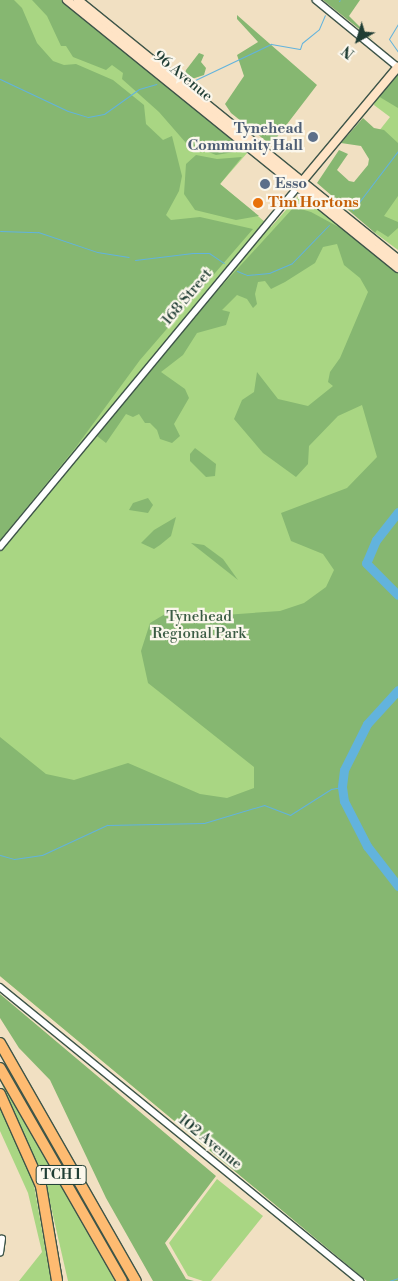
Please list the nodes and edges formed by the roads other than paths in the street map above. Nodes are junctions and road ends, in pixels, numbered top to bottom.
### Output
1 (67, 0) edge
2 (78, 0) edge
3 (316, 0) edge
4 (398, 67) edge
5 (300, 184) junction
6 (398, 259) edge
7 (398, 268) edge
8 (0, 547) edge
9 (0, 987) edge
10 (0, 1043) edge
11 (0, 1068) edge
12 (0, 1094) edge
13 (97, 1212) junction
14 (2, 1239) dead end
15 (0, 1253) edge
16 (57, 1280) edge
17 (122, 1281) edge
18 (136, 1281) edge
19 (142, 1281) edge
20 (360, 1281) edge

1 - 5 main road, 96 Avenue
2 - 5 main road, 96 Avenue
3 - 4 street
4 - 5 main road, 168 Street
5 - 6 main road, 96 Avenue
5 - 7 main road, 96 Avenue
5 - 8 street, 168 Street
9 - 20 street, 102 Avenue
10 - 13 highway, TCH 1
11 - 17 highway, TCH 1
12 - 16 highway
13 - 18 highway, TCH 1
13 - 19 highway
14 - 15 street

